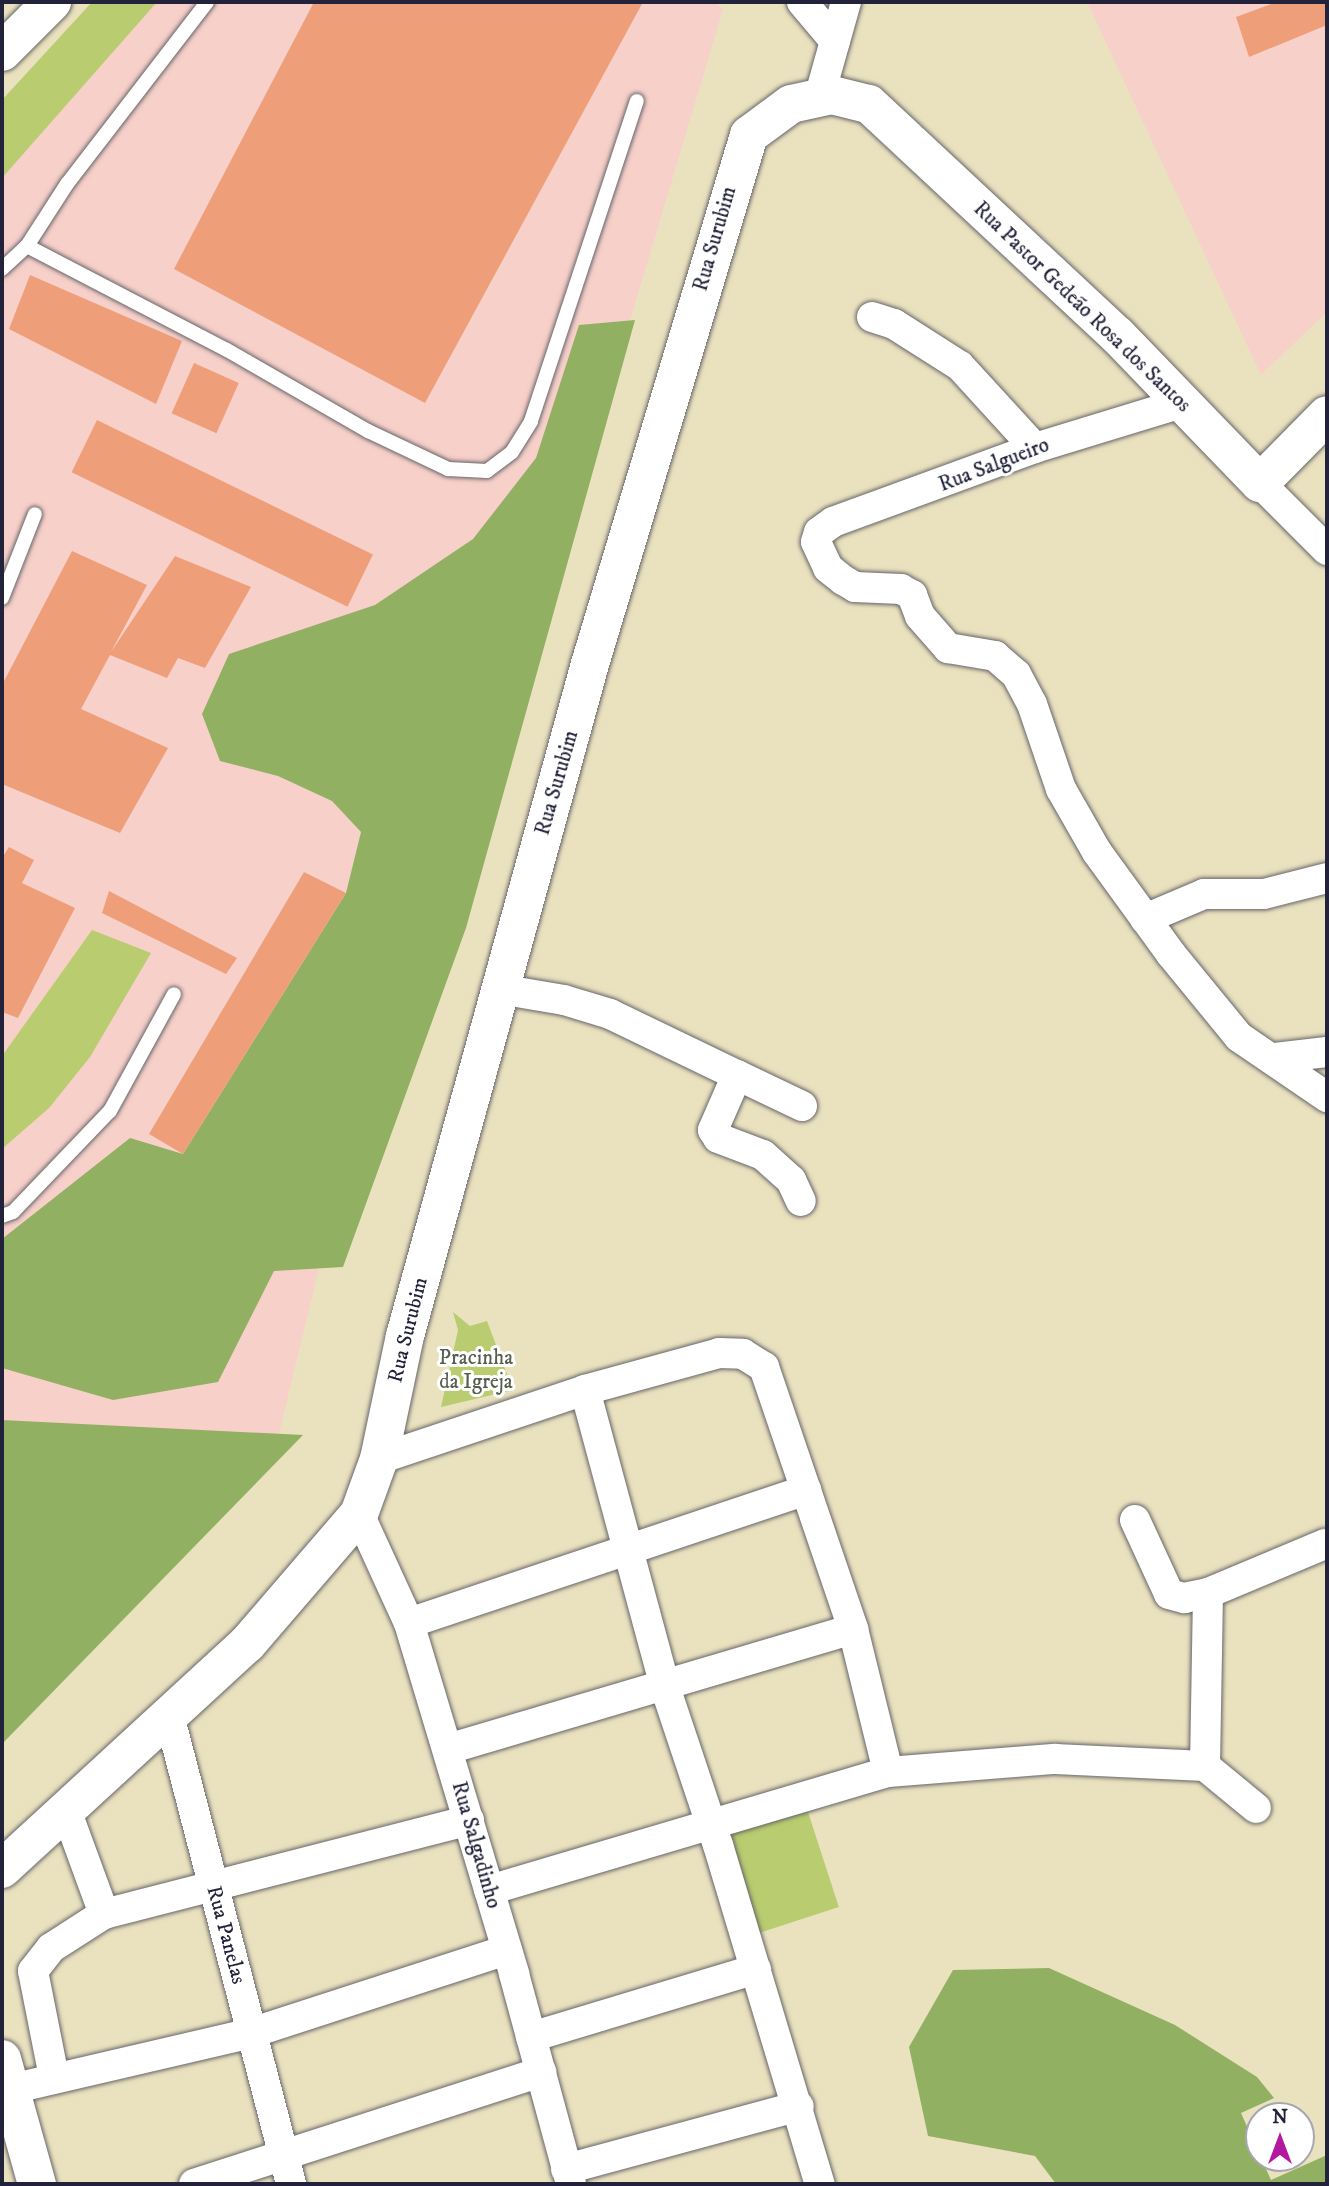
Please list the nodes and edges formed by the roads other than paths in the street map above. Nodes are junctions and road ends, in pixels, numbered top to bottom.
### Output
1 (52, 2) edge
2 (207, 2) edge
3 (802, 2) edge
4 (846, 2) edge
5 (835, 41) junction
6 (2, 52) edge
7 (819, 97) junction
8 (637, 101) dead end
9 (27, 246) junction
10 (2, 270) edge
11 (872, 317) dead end
12 (1182, 403) junction
13 (1327, 415) edge
14 (1035, 448) junction
15 (1260, 483) junction
16 (36, 514) dead end
17 (1327, 550) edge
18 (2, 598) edge
19 (1327, 878) edge
20 (1145, 919) junction
21 (499, 989) junction
22 (174, 994) dead end
23 (1327, 1052) edge
24 (1276, 1058) junction
25 (737, 1075) junction
26 (1327, 1097) edge
27 (802, 1106) dead end
28 (801, 1201) dead end
29 (2, 1216) edge
30 (585, 1390) junction
31 (379, 1459) junction
32 (806, 1490) junction
33 (359, 1514) junction
34 (1135, 1520) dead end
35 (1325, 1544) dead end
36 (629, 1553) junction
37 (1208, 1593) junction
38 (409, 1623) junction
39 (853, 1629) junction
40 (665, 1687) junction
41 (169, 1715) junction
42 (448, 1749) junction
43 (1205, 1766) junction
44 (888, 1772) junction
45 (1256, 1808) dead end
46 (66, 1810) junction
47 (469, 1820) junction
48 (709, 1827) junction
49 (2, 1869) edge
50 (214, 1889) junction
51 (489, 1890) junction
52 (104, 1914) junction
53 (507, 1950) junction
54 (756, 1969) junction
55 (251, 2032) junction
56 (531, 2037) junction
57 (541, 2072) junction
58 (6, 2074) edge
59 (54, 2077) junction
60 (799, 2106) junction
61 (282, 2155) junction
62 (569, 2176) edge
63 (37, 2184) edge
64 (194, 2184) edge
65 (291, 2184) edge
66 (820, 2184) edge

1 - 6 main road
2 - 9 lane
3 - 5 street
4 - 5 street
5 - 7 street
7 - 12 main road, Rua Pastor Gedeão Rosa dos Santos
7 - 21 main road, Rua Surubim
8 - 9 lane
9 - 10 lane
11 - 14 street
12 - 14 street, Rua Salgueiro
12 - 15 main road, Rua Pastor Gedeão Rosa dos Santos
13 - 15 main road
14 - 20 street, Rua Salgueiro
15 - 17 street, Rua Pastor Gedeão Rosa dos Santos
16 - 18 lane
19 - 20 street
20 - 24 street
21 - 25 street
21 - 31 main road, Rua Surubim
22 - 29 lane
23 - 24 street
24 - 26 street
25 - 27 street
25 - 28 street
30 - 31 street
30 - 32 street
30 - 36 street
31 - 33 main road, Rua Surubim
32 - 36 street
32 - 39 street
33 - 38 street, Rua Salgadinho
33 - 41 main road
34 - 37 street
35 - 37 street
36 - 38 street
36 - 40 street
37 - 43 street
38 - 42 street, Rua Salgadinho
39 - 40 street
39 - 44 street
40 - 42 street
40 - 48 street
41 - 46 main road
41 - 50 street, Rua Panelas
42 - 47 street, Rua Salgadinho
43 - 44 street
43 - 45 street
44 - 48 street
46 - 49 main road
46 - 52 street
47 - 50 street
47 - 51 street, Rua Salgadinho
48 - 51 street
48 - 54 street
50 - 52 street
50 - 55 street, Rua Panelas
51 - 53 street, Rua Salgadinho
52 - 59 street
53 - 55 street
53 - 56 street, Rua Salgadinho
54 - 56 street
54 - 60 street
55 - 59 street
55 - 61 street, Rua Panelas
56 - 57 street, Rua Salgadinho
57 - 61 street
57 - 62 street, Rua Salgadinho
58 - 59 street
58 - 63 main road
60 - 62 street
60 - 66 street
61 - 64 street
61 - 65 street, Rua Panelas

